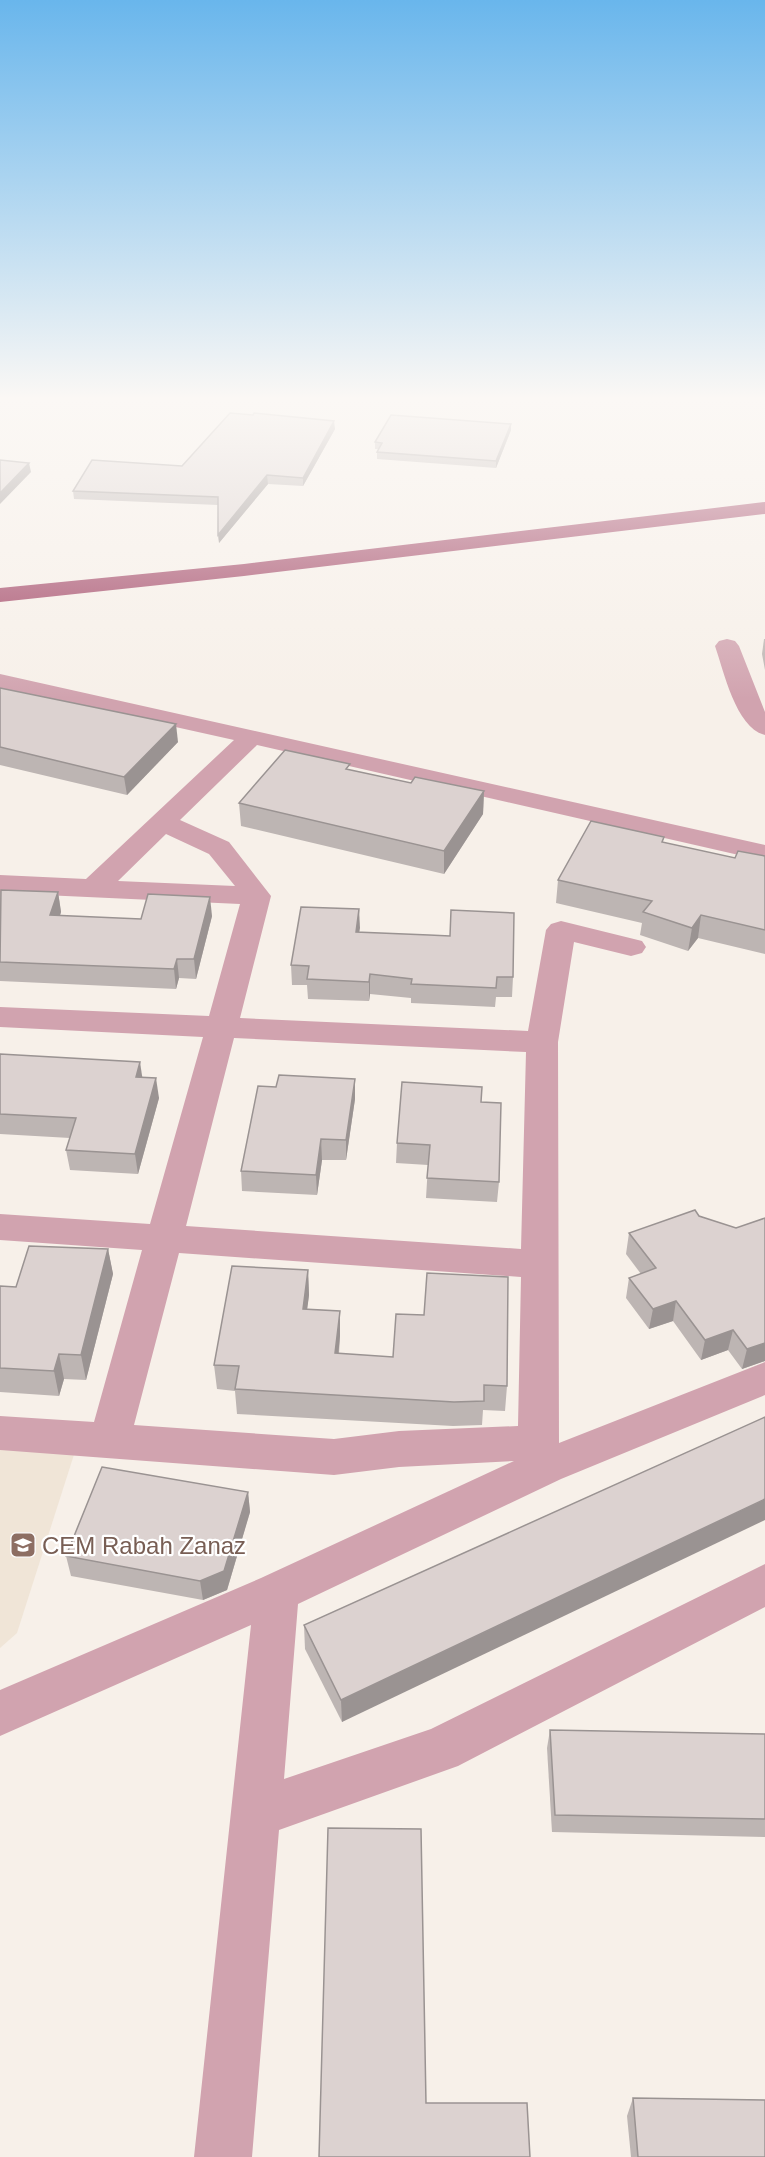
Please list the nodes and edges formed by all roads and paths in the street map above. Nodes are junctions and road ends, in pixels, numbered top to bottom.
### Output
1 (736, 498) edge
2 (765, 508) edge
3 (0, 577) edge
4 (0, 594) edge
5 (727, 646) dead end
6 (0, 681) edge
7 (765, 728) edge
8 (252, 735) junction
9 (163, 822) junction
10 (765, 853) edge
11 (0, 884) edge
12 (94, 888) junction
13 (256, 896) junction
14 (631, 947) dead end
15 (0, 1017) edge
16 (220, 1027) junction
17 (542, 1042) junction
18 (0, 1227) edge
19 (163, 1238) junction
20 (540, 1264) junction
21 (765, 1378) edge
22 (0, 1433) edge
23 (109, 1441) junction
24 (542, 1455) junction
25 (765, 1584) edge
26 (277, 1592) junction
27 (0, 1713) edge
28 (256, 1813) junction
29 (223, 2157) edge

1 - 3 highway
2 - 4 highway
5 - 7 street
6 - 8 street
8 - 9 street
8 - 10 street
9 - 12 street
9 - 13 street
11 - 12 street
12 - 13 street
13 - 16 street
14 - 17 street
15 - 16 street
16 - 17 street
16 - 19 street
17 - 20 street
18 - 19 street
19 - 20 street
19 - 23 street
20 - 24 street
21 - 24 street
22 - 23 street
23 - 24 street
24 - 26 street
25 - 28 street
26 - 27 street
26 - 28 street
28 - 29 street

